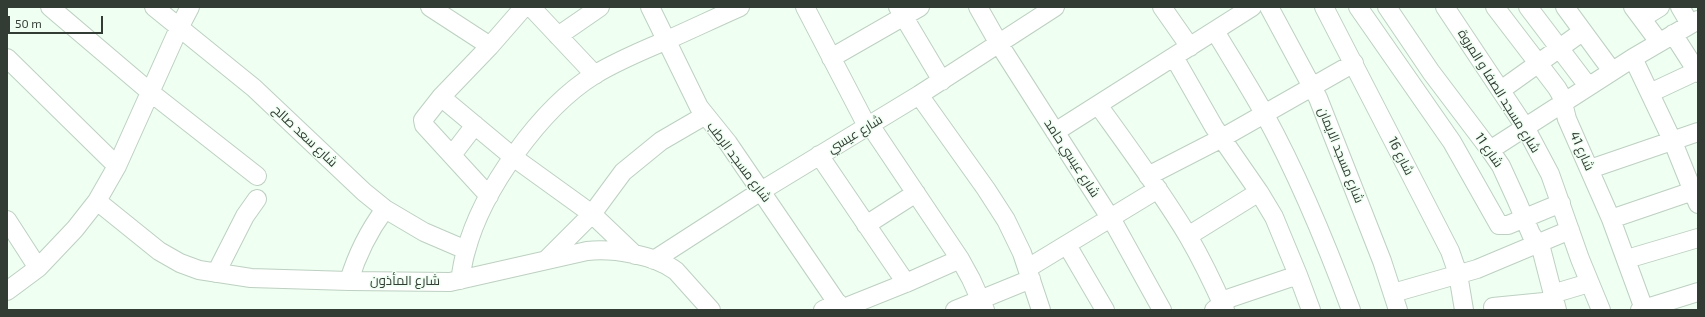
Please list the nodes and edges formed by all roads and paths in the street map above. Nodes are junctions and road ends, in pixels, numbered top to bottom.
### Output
1 (50, 7) edge
2 (154, 7) edge
3 (190, 7) edge
4 (430, 7) edge
5 (524, 7) edge
6 (530, 7) edge
7 (600, 7) edge
8 (650, 7) edge
9 (740, 7) edge
10 (805, 7) edge
11 (920, 7) edge
12 (978, 7) edge
13 (1055, 7) edge
14 (1162, 7) edge
15 (1252, 7) edge
16 (1269, 7) edge
17 (1324, 7) edge
18 (1358, 7) edge
19 (1387, 7) edge
20 (1445, 7) edge
21 (1496, 7) edge
22 (1528, 7) edge
23 (1565, 7) edge
24 (1660, 7) edge
25 (1680, 7) edge
26 (901, 12) edge
27 (1637, 12) edge
28 (710, 13) edge
29 (1694, 22) edge
30 (1368, 23) junction
31 (179, 28) junction
32 (1215, 30) junction
33 (1582, 32) junction
34 (558, 36) junction
35 (1341, 38) junction
36 (1666, 38) junction
37 (666, 40) junction
38 (999, 44) junction
39 (490, 46) junction
40 (1190, 47) junction
41 (1559, 49) junction
42 (1174, 57) junction
43 (7, 58) edge
44 (831, 58) junction
45 (1633, 58) junction
46 (1354, 63) junction
47 (1538, 63) junction
48 (1612, 71) junction
49 (1697, 72) edge
50 (595, 75) junction
51 (942, 81) junction
52 (1312, 86) junction
53 (1588, 86) junction
54 (1501, 90) junction
55 (150, 92) junction
56 (1650, 93) junction
57 (919, 95) junction
58 (441, 97) junction
59 (1563, 102) junction
60 (1098, 105) junction
61 (1264, 114) junction
62 (704, 116) junction
63 (474, 126) junction
64 (868, 126) junction
65 (1525, 127) junction
66 (1055, 132) junction
67 (1698, 132) edge
68 (1222, 138) junction
69 (1673, 142) junction
70 (1490, 150) junction
71 (452, 155) junction
72 (819, 155) junction
73 (512, 157) junction
74 (117, 166) junction
75 (1590, 169) junction
76 (257, 176) dead end
77 (1153, 182) junction
78 (761, 190) junction
79 (1259, 192) junction
80 (916, 193) junction
81 (489, 196) junction
82 (1695, 198) edge
83 (257, 200) dead end
84 (97, 201) junction
85 (1561, 204) junction
86 (385, 209) junction
87 (592, 214) junction
88 (1110, 218) junction
89 (1611, 219) junction
90 (7, 220) edge
91 (1516, 222) junction
92 (866, 225) junction
93 (1570, 230) junction
94 (1188, 236) junction
95 (1698, 238) edge
96 (1538, 244) junction
97 (1067, 245) junction
98 (466, 250) junction
99 (635, 255) junction
100 (960, 259) junction
101 (1627, 259) junction
102 (546, 260) junction
103 (654, 260) junction
104 (38, 268) junction
105 (216, 273) junction
106 (1030, 274) junction
107 (1458, 274) junction
108 (1298, 275) junction
109 (460, 280) junction
110 (349, 281) junction
111 (906, 283) junction
112 (1589, 283) junction
113 (7, 291) edge
114 (1698, 292) edge
115 (1554, 302) edge
116 (983, 305) edge
117 (1392, 305) edge
118 (1504, 307) edge
119 (836, 308) edge
120 (1220, 308) edge
121 (1652, 308) edge
122 (711, 310) edge
123 (955, 310) edge
124 (1041, 310) edge
125 (1105, 310) edge
126 (1162, 310) edge
127 (1311, 310) edge
128 (1351, 310) edge
129 (1464, 310) edge
130 (1601, 310) edge

1 - 55 street
2 - 31 street, شارع سعد صالح
3 - 31 street
4 - 39 street
5 - 39 street
6 - 34 street
7 - 34 street
8 - 37 street, شارع مسجد الرطب
9 - 28 street
10 - 44 street
11 - 26 street
12 - 38 street, شارع عيسي حامد
13 - 38 street, شارع عيسي
14 - 40 street
15 - 32 street
16 - 52 street, شارع مسجد الايمان
17 - 35 street, شارع 16
18 - 30 street
19 - 70 street, شارع 11
20 - 54 street, شارع مسجد الصفا و المروة
21 - 47 street, شارع 41
22 - 41 street
23 - 33 street
24 - 27 street
25 - 29 street
26 - 44 street
26 - 51 street
27 - 36 street
28 - 37 street
29 - 36 street
30 - 35 street
30 - 91 street
31 - 55 street
31 - 86 street, شارع سعد صالح
32 - 40 street
32 - 61 street
33 - 41 street
33 - 48 street
34 - 50 street
35 - 46 street, شارع 16
36 - 45 street
36 - 49 street
37 - 50 street
37 - 62 street, شارع مسجد الرطب
38 - 51 street, شارع عيسي
38 - 66 street, شارع عيسي حامد
39 - 58 street
40 - 42 street
41 - 47 street
41 - 53 street
42 - 60 street
42 - 68 street
43 - 74 street
44 - 64 street
45 - 48 street
45 - 56 street
46 - 52 street
46 - 107 street, شارع 16
47 - 54 street
47 - 59 street, شارع 41
48 - 53 street
49 - 56 street
50 - 73 street
51 - 57 street, شارع عيسي
52 - 61 street
52 - 117 street, شارع مسجد الايمان
53 - 59 street
54 - 65 street, شارع مسجد الصفا و المروة
55 - 74 street
55 - 76 street
56 - 69 street
57 - 64 street, شارع عيسي
57 - 106 street
58 - 63 street
58 - 71 street
59 - 65 street
59 - 75 street, شارع 41
60 - 66 street
60 - 77 street
61 - 68 street
61 - 128 street
62 - 78 street, شارع مسجد الرطب
62 - 87 street
63 - 71 street
63 - 73 street
64 - 72 street, شارع عيسي
64 - 80 street
65 - 70 street
65 - 85 street, شارع مسجد الصفا و المروة
66 - 88 street, شارع عيسي حامد
67 - 69 street
68 - 77 street
68 - 79 street
69 - 75 street
69 - 82 street
70 - 91 street, شارع 11
71 - 81 street
72 - 78 street, شارع عيسي
72 - 92 street
73 - 81 street
73 - 87 street
74 - 84 street
75 - 89 street, شارع 41
77 - 88 street
77 - 94 street
78 - 103 street, شارع عيسي
78 - 119 street, شارع مسجد الرطب
79 - 94 street
79 - 108 street
80 - 92 street
80 - 100 street
81 - 98 street
82 - 89 street
83 - 105 street
84 - 104 street
84 - 105 street, شارع المأذون
85 - 91 street
85 - 93 street, شارع مسجد الصفا و المروة
86 - 98 street, شارع سعد صالح
86 - 110 street
87 - 99 street
87 - 102 street
88 - 97 street
88 - 126 street, شارع عيسي حامد
89 - 101 street, شارع 41
90 - 104 street
91 - 96 street, شارع 11
92 - 111 street
93 - 96 street
93 - 112 street, شارع مسجد الصفا و المروة
94 - 120 street
95 - 101 street
96 - 107 street
96 - 115 street, شارع 11
97 - 106 street
97 - 125 street
98 - 109 street
99 - 102 street, شارع المأذون
99 - 103 street, شارع المأذون
100 - 111 street
100 - 116 street
101 - 121 street, شارع 41
102 - 109 street, شارع المأذون
103 - 122 street, شارع المأذون
104 - 113 street
105 - 110 street, شارع المأذون
106 - 116 street
106 - 124 street
107 - 117 street
107 - 129 street, شارع 16
108 - 120 street
108 - 127 street
109 - 110 street, شارع المأذون
111 - 119 street
112 - 115 street
112 - 130 street, شارع مسجد الصفا و المروة
114 - 121 street
115 - 118 street
116 - 123 street

